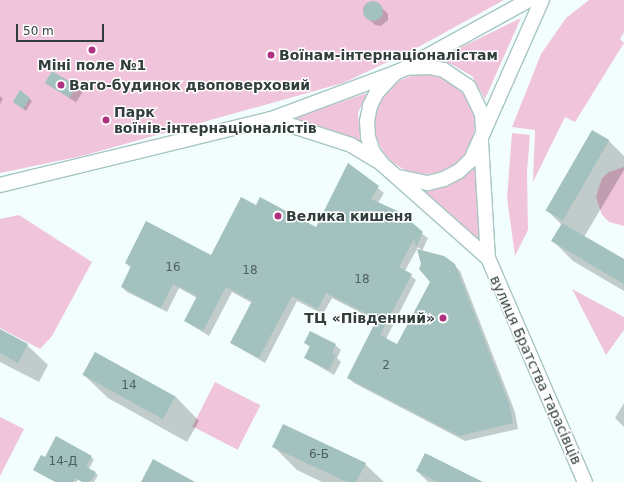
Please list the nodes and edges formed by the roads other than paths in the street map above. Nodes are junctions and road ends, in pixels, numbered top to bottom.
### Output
1 (529, 0) edge
2 (542, 0) edge
3 (400, 71) junction
4 (271, 119) junction
5 (482, 135) junction
6 (382, 164) junction
7 (395, 175) junction
8 (0, 186) edge
9 (488, 258) junction
10 (585, 482) edge

1 - 3 street
2 - 5 street
3 - 4 street
3 - 5 street
3 - 6 street
4 - 6 street
4 - 8 street
5 - 7 street
5 - 9 street, вулиця Братства тарасівців
6 - 7 street
7 - 9 street, вулиця Братства тарасівців
9 - 10 street, вулиця Братства тарасівців

